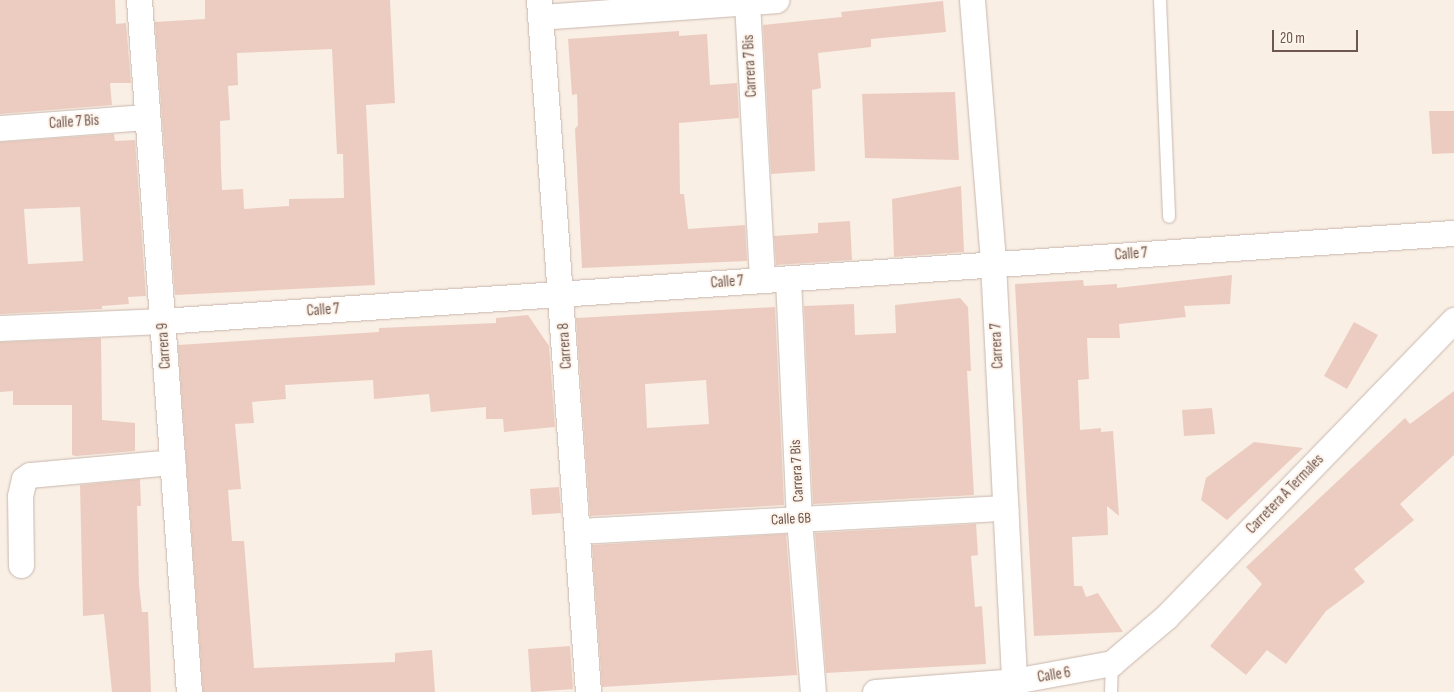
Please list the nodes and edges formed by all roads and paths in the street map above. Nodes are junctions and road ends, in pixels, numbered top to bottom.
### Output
1 (139, 0) edge
2 (776, 0) edge
3 (972, 0) edge
4 (1160, 0) edge
5 (747, 2) junction
6 (540, 9) edge
7 (148, 116) junction
8 (0, 128) edge
9 (1169, 217) dead end
10 (1454, 233) edge
11 (993, 263) junction
12 (762, 279) junction
13 (788, 279) junction
14 (561, 294) junction
15 (1454, 320) edge
16 (162, 321) junction
17 (0, 328) edge
18 (172, 462) junction
19 (1005, 508) junction
20 (799, 519) junction
21 (577, 531) junction
22 (21, 565) dead end
23 (1112, 663) junction
24 (1014, 686) edge
25 (189, 692) edge
26 (588, 692) edge
27 (814, 692) edge
28 (875, 692) edge
29 (1111, 692) edge

1 - 7 street, Carrera 9
2 - 5 street
3 - 11 street, Carrera 7
4 - 9 lane
5 - 6 street
5 - 12 street, Carrera 7 Bis
6 - 14 street, Carrera 8
7 - 8 street, Calle 7 Bis
7 - 16 street, Carrera 9
10 - 11 street, Calle 7
11 - 13 street, Calle 7
11 - 19 street, Carrera 7
12 - 13 street, Calle 7
12 - 14 street, Calle 7
13 - 20 street, Carrera 7 Bis
14 - 16 street, Calle 7
14 - 21 street, Carrera 8
15 - 23 street, Carretera A Termales
16 - 17 street, Calle 7
16 - 18 street, Carrera 9
18 - 22 street
18 - 25 street, Carrera 9
19 - 20 street, Calle 6B
19 - 24 street, Carrera 7
20 - 21 street, Calle 6B
20 - 27 street, Carrera 7 Bis
21 - 26 street, Carrera 8
23 - 24 street, Calle 6
23 - 29 lane
24 - 28 street, Calle 6

